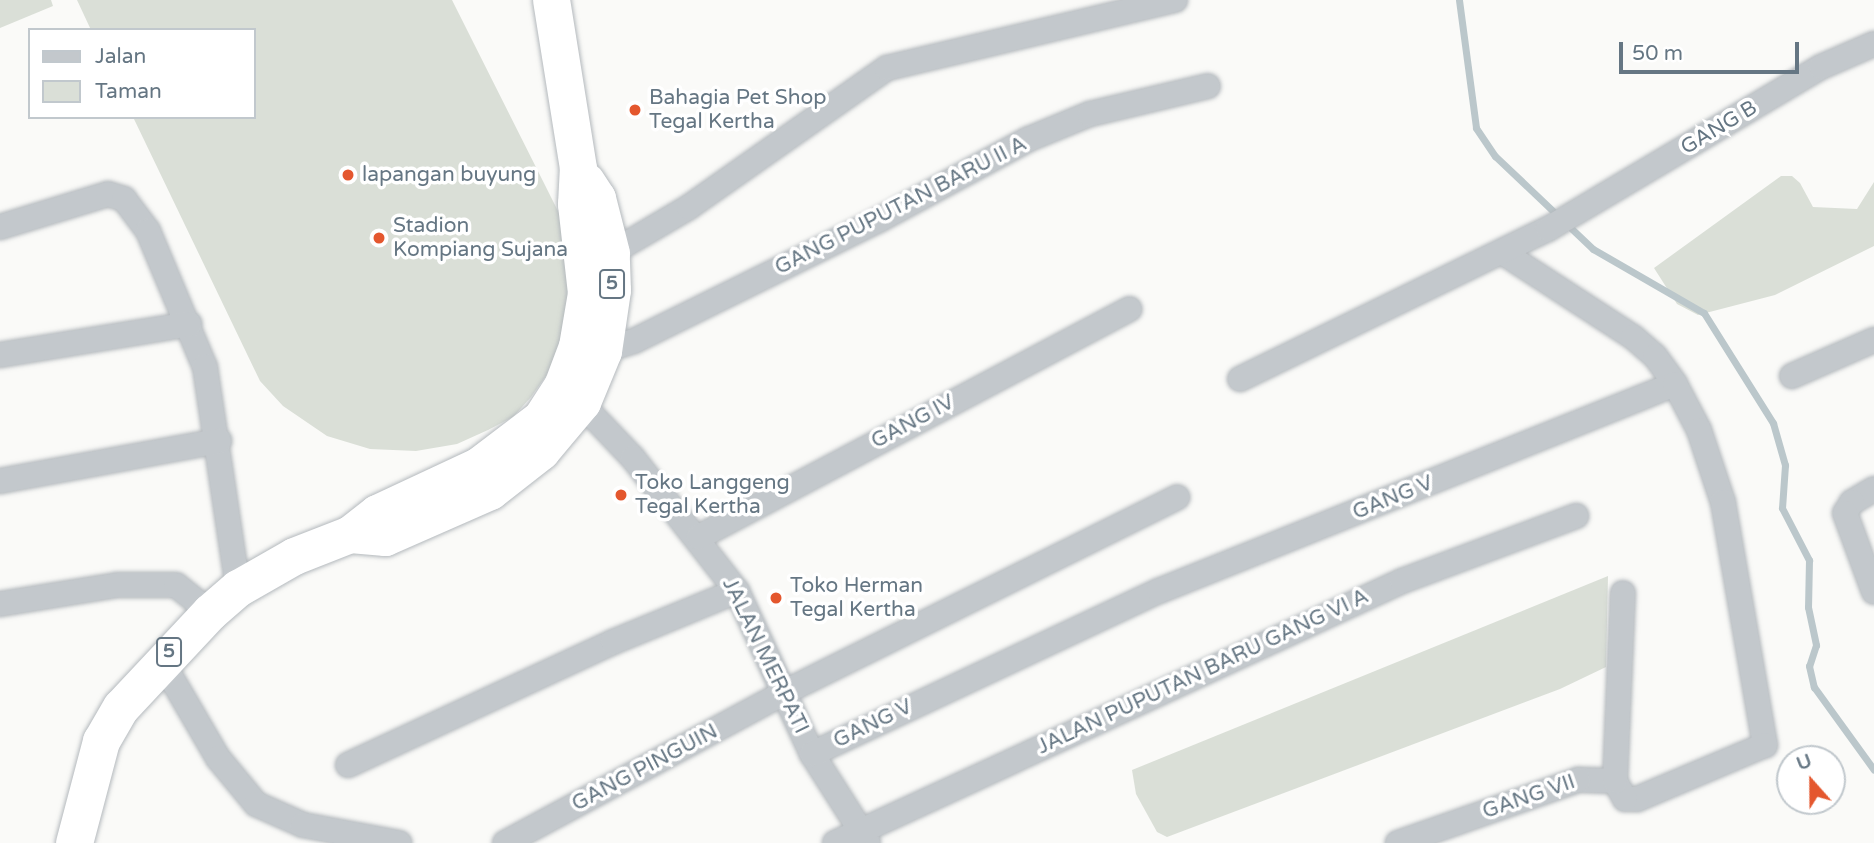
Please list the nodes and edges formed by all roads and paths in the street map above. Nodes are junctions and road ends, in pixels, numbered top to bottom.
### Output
1 (551, 0) edge
2 (1175, 0) edge
3 (1874, 44) edge
4 (1208, 86) dead end
5 (578, 168) junction
6 (0, 227) edge
7 (1502, 252) junction
8 (611, 253) junction
9 (1129, 309) dead end
10 (189, 324) junction
11 (1874, 340) edge
12 (603, 351) junction
13 (0, 355) edge
14 (1792, 376) dead end
15 (1240, 379) dead end
16 (1675, 384) junction
17 (572, 394) junction
18 (219, 441) junction
19 (0, 481) edge
20 (1874, 489) edge
21 (1177, 497) dead end
22 (1576, 516) dead end
23 (699, 537) junction
24 (237, 588) junction
25 (737, 591) junction
26 (1874, 592) edge
27 (1623, 593) dead end
28 (0, 604) edge
29 (210, 612) junction
30 (161, 660) junction
31 (785, 692) junction
32 (812, 754) junction
33 (348, 765) dead end
34 (1615, 781) junction
35 (864, 836) edge
36 (74, 843) edge
37 (398, 843) edge
38 (505, 843) edge
39 (835, 843) edge
40 (1398, 843) edge

1 - 5 highway, 5
2 - 8 street
3 - 7 street, GANG B
4 - 12 street, GANG PUPUTAN BARU II A
5 - 8 highway, 5
5 - 17 highway, 5
6 - 10 street
7 - 15 street, GANG B
7 - 16 street
8 - 12 highway, 5
9 - 23 street, GANG IV
10 - 13 street
10 - 18 street
11 - 14 street
12 - 17 highway, 5
16 - 32 street, GANG V
16 - 34 street
17 - 23 street, JALAN MERPATI
17 - 24 highway, 5
18 - 19 street
18 - 24 street
20 - 26 street
21 - 31 street, GANG PINGUIN
22 - 35 street, JALAN PUPUTAN BARU GANG VI A
23 - 25 street, JALAN MERPATI
24 - 29 highway, 5
25 - 31 street, JALAN MERPATI
25 - 33 street
27 - 34 street
28 - 29 street
29 - 30 highway, 5
30 - 36 highway, 5
30 - 37 street
31 - 32 street, JALAN MERPATI
31 - 38 street, GANG PINGUIN
32 - 35 street, JALAN MERPATI
34 - 40 street, GANG VII
35 - 39 street, JALAN PUPUTAN BARU GANG VI A

